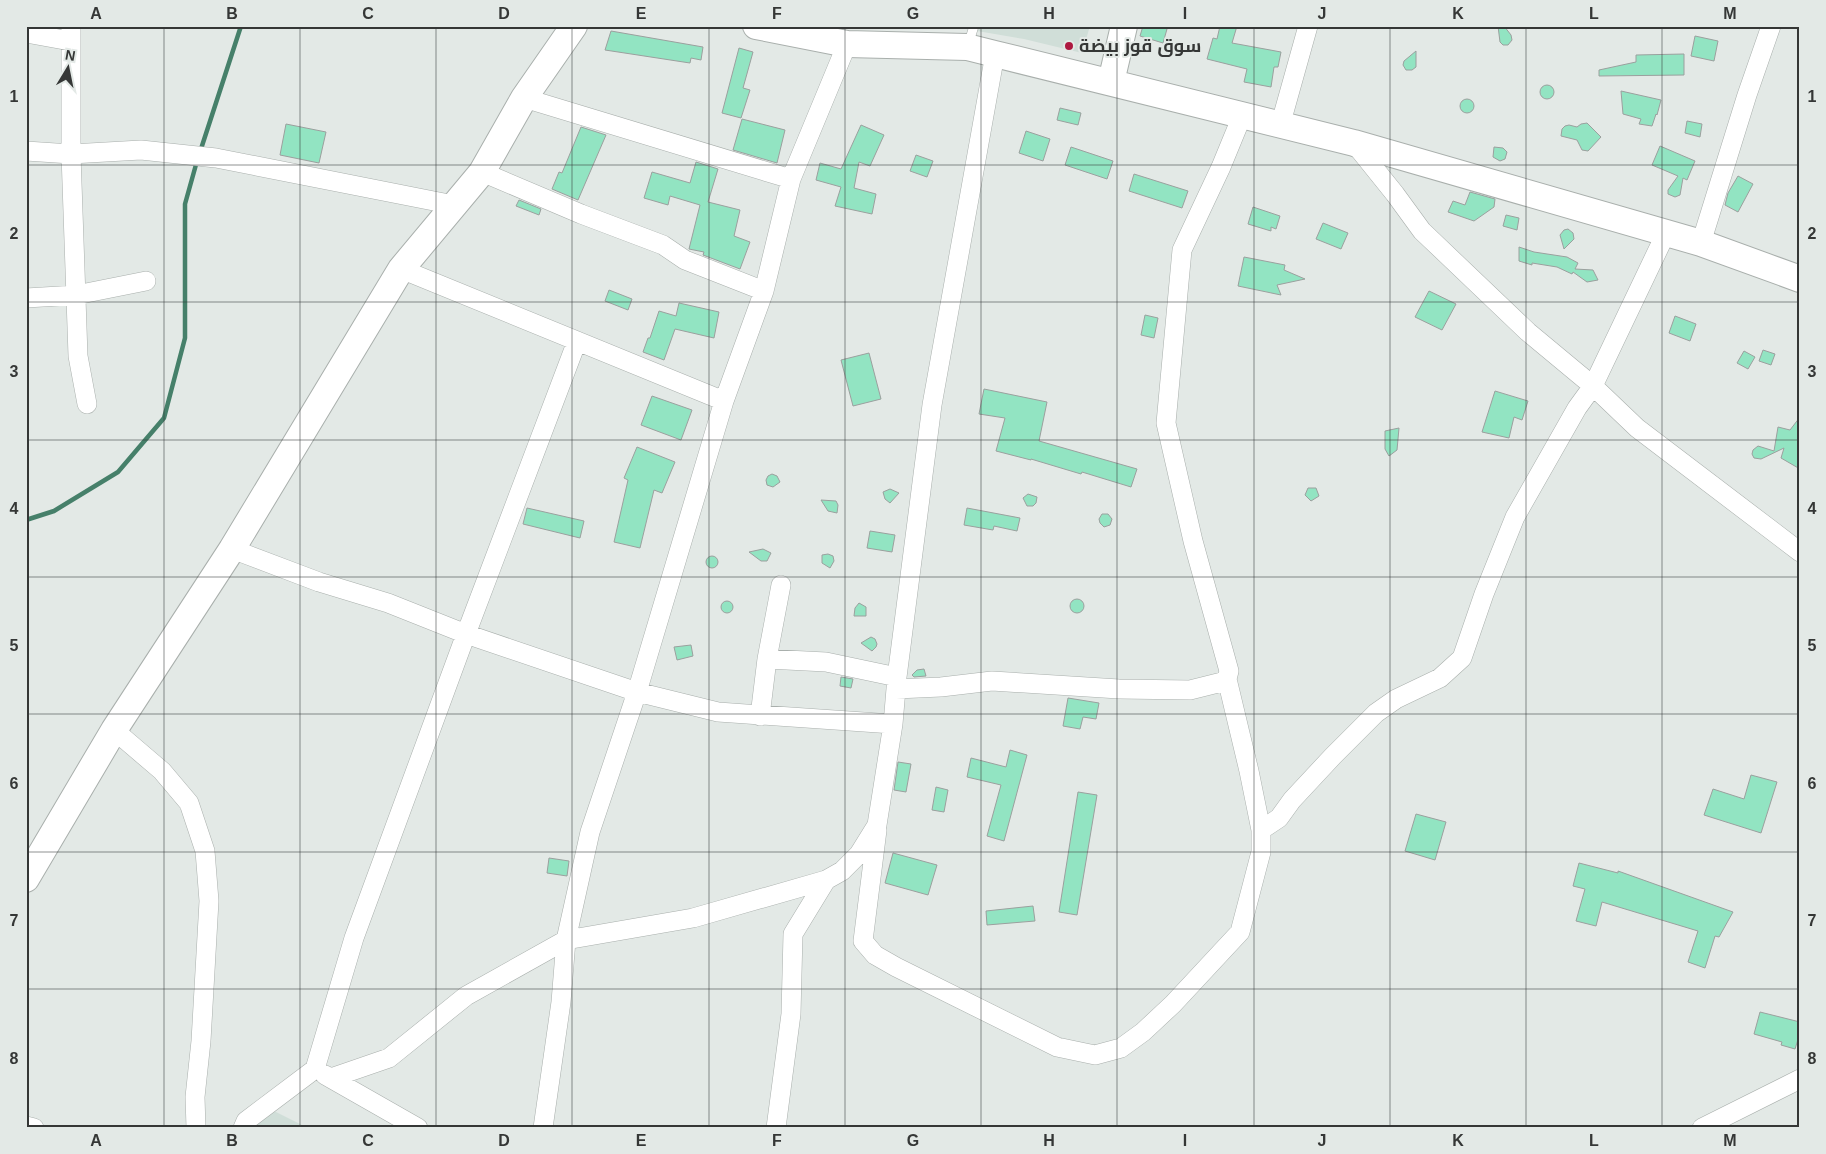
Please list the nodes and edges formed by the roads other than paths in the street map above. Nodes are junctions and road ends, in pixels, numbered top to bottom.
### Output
1 (574, 26) edge
2 (756, 26) edge
3 (1124, 26) edge
4 (1308, 26) edge
5 (1771, 26) edge
6 (70, 33) edge
7 (26, 34) edge
8 (971, 37) edge
9 (847, 44) junction
10 (995, 54) junction
11 (1111, 82) junction
12 (524, 98) junction
13 (1242, 116) junction
14 (1280, 126) junction
15 (1354, 143) junction
16 (26, 151) edge
17 (71, 154) junction
18 (482, 172) junction
19 (791, 179) junction
20 (454, 205) junction
21 (1666, 233) junction
22 (1701, 243) junction
23 (401, 270) junction
24 (1800, 279) edge
25 (146, 282) dead end
26 (764, 291) junction
27 (76, 294) junction
28 (26, 298) edge
29 (577, 341) junction
30 (1592, 386) junction
31 (724, 401) junction
32 (87, 404) dead end
33 (1798, 546) edge
34 (232, 549) junction
35 (781, 585) dead end
36 (466, 634) junction
37 (767, 659) junction
38 (1227, 679) junction
39 (897, 683) junction
40 (638, 692) junction
41 (760, 716) junction
42 (893, 724) junction
43 (114, 730) junction
44 (877, 825) junction
45 (1261, 830) junction
46 (26, 879) edge
47 (826, 880) junction
48 (566, 940) junction
49 (323, 1074) junction
50 (1800, 1079) edge
51 (1757, 1101) junction
52 (26, 1126) edge
53 (34, 1128) edge
54 (196, 1128) edge
55 (243, 1128) edge
56 (418, 1128) edge
57 (543, 1128) edge
58 (776, 1128) edge
59 (1702, 1128) edge
60 (1736, 1128) edge

1 - 12 main road
2 - 9 main road
3 - 11 main road
4 - 14 street
5 - 22 street
6 - 7 street
6 - 17 street
8 - 9 main road
8 - 10 main road
9 - 19 street
10 - 11 main road
10 - 39 street
11 - 13 main road
12 - 18 main road
12 - 19 street
13 - 14 main road
13 - 38 street
14 - 15 main road
15 - 21 main road
15 - 30 street
16 - 17 street
17 - 20 street
17 - 27 street
18 - 20 main road
18 - 26 street
19 - 26 street
20 - 23 main road
21 - 22 main road
21 - 30 street
22 - 24 main road
23 - 29 street
23 - 34 main road
25 - 27 street
26 - 31 street
27 - 28 street
27 - 32 street
29 - 31 street
29 - 36 street
30 - 33 street
30 - 45 street
31 - 40 street
34 - 36 street
34 - 43 main road
35 - 37 street
36 - 40 street
36 - 49 street
37 - 39 street
37 - 41 street
38 - 39 street
38 - 45 street
39 - 42 street
40 - 41 street
40 - 48 street
41 - 42 street
42 - 44 street
43 - 46 main road
43 - 54 street
44 - 45 street
44 - 47 street
47 - 48 street
47 - 58 street
48 - 49 street
48 - 57 street
49 - 55 street
49 - 56 street
50 - 51 street
51 - 59 street
51 - 60 street
52 - 53 street

